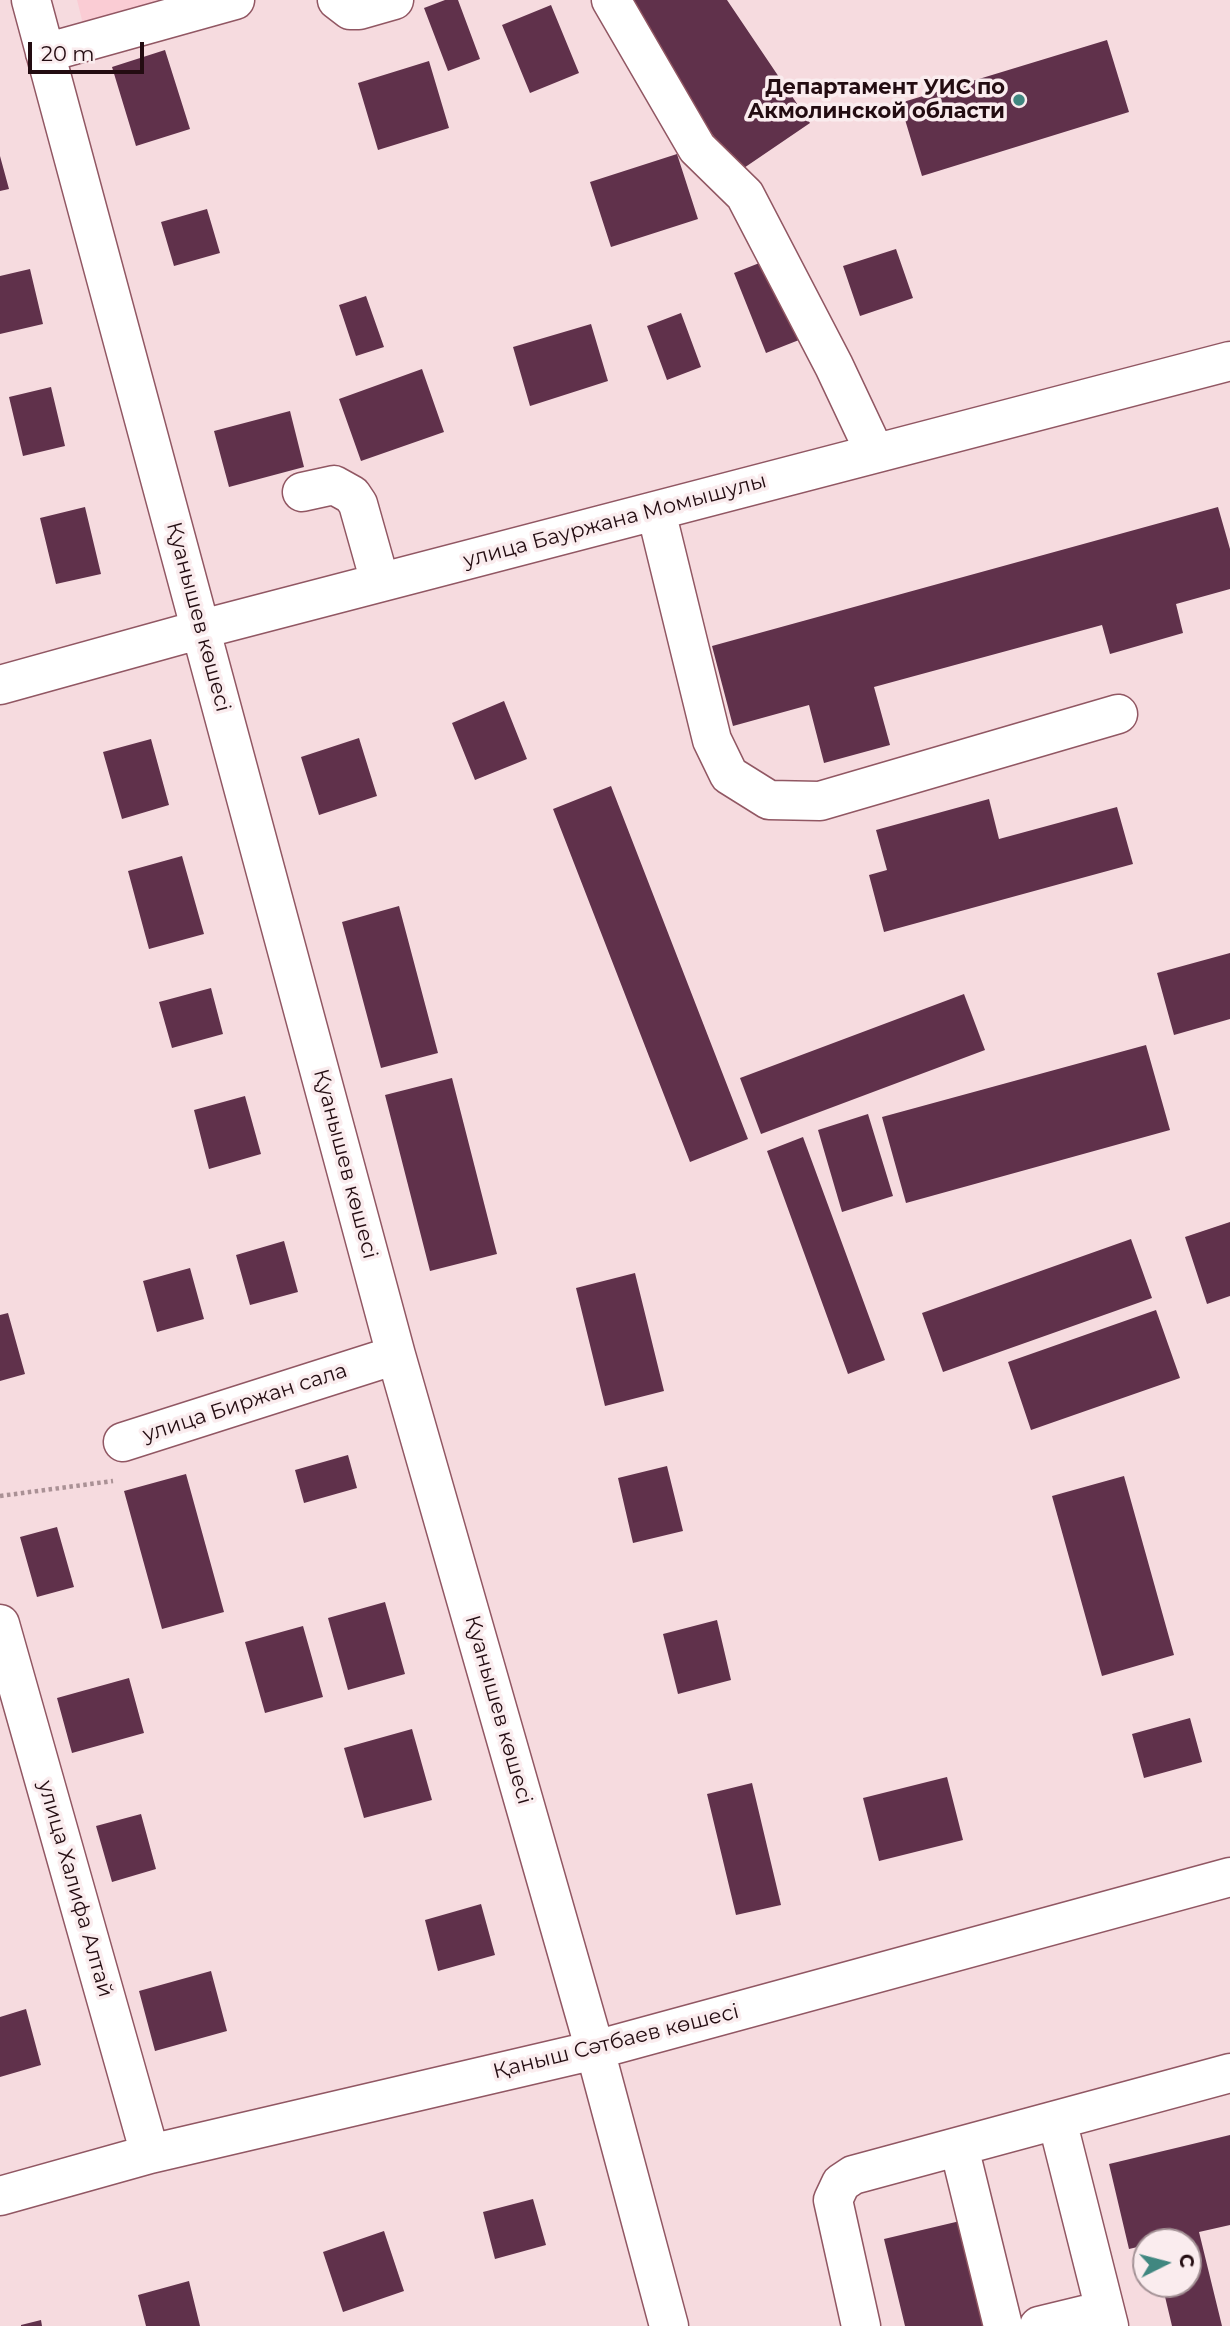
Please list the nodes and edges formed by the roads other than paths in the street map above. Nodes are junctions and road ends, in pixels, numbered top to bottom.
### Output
1 (31, 0) edge
2 (235, 0) edge
3 (337, 0) edge
4 (394, 0) edge
5 (611, 0) edge
6 (45, 53) junction
7 (1230, 361) edge
8 (875, 453) junction
9 (302, 492) dead end
10 (656, 511) junction
11 (380, 582) junction
12 (202, 629) junction
13 (0, 685) edge
14 (1118, 714) dead end
15 (396, 1354) junction
16 (123, 1442) road end
17 (0, 1624) edge
18 (1230, 1877) edge
19 (595, 2050) junction
20 (1230, 2073) edge
21 (1057, 2120) junction
22 (959, 2147) junction
23 (150, 2154) junction
24 (0, 2196) edge
25 (1107, 2318) edge
26 (669, 2326) edge
27 (861, 2326) edge
28 (1003, 2326) edge
29 (1038, 2326) edge

1 - 6 street, Қуанышев көшесі
2 - 6 street
3 - 4 street
5 - 8 street
6 - 12 street, Қуанышев көшесі
7 - 8 street, улица Бауржана Момышулы
8 - 10 street, улица Бауржана Момышулы
9 - 11 street
10 - 11 street, улица Бауржана Момышулы
10 - 14 street
11 - 12 street, улица Бауржана Момышулы
12 - 13 street, улица Бауржана Момышулы
12 - 15 street, Қуанышев көшесі
15 - 16 street, улица Биржан сала
15 - 19 street, Қуанышев көшесі
17 - 23 street, улица Халифа Алтай
18 - 19 street, Қаныш Сәтбаев көшесі
19 - 23 street, Қаныш Сәтбаев көшесі
19 - 26 street, Қуанышев көшесі
20 - 21 street
21 - 22 street
21 - 25 street
22 - 27 street
22 - 28 street
23 - 24 street, Қаныш Сәтбаев көшесі
25 - 29 street

